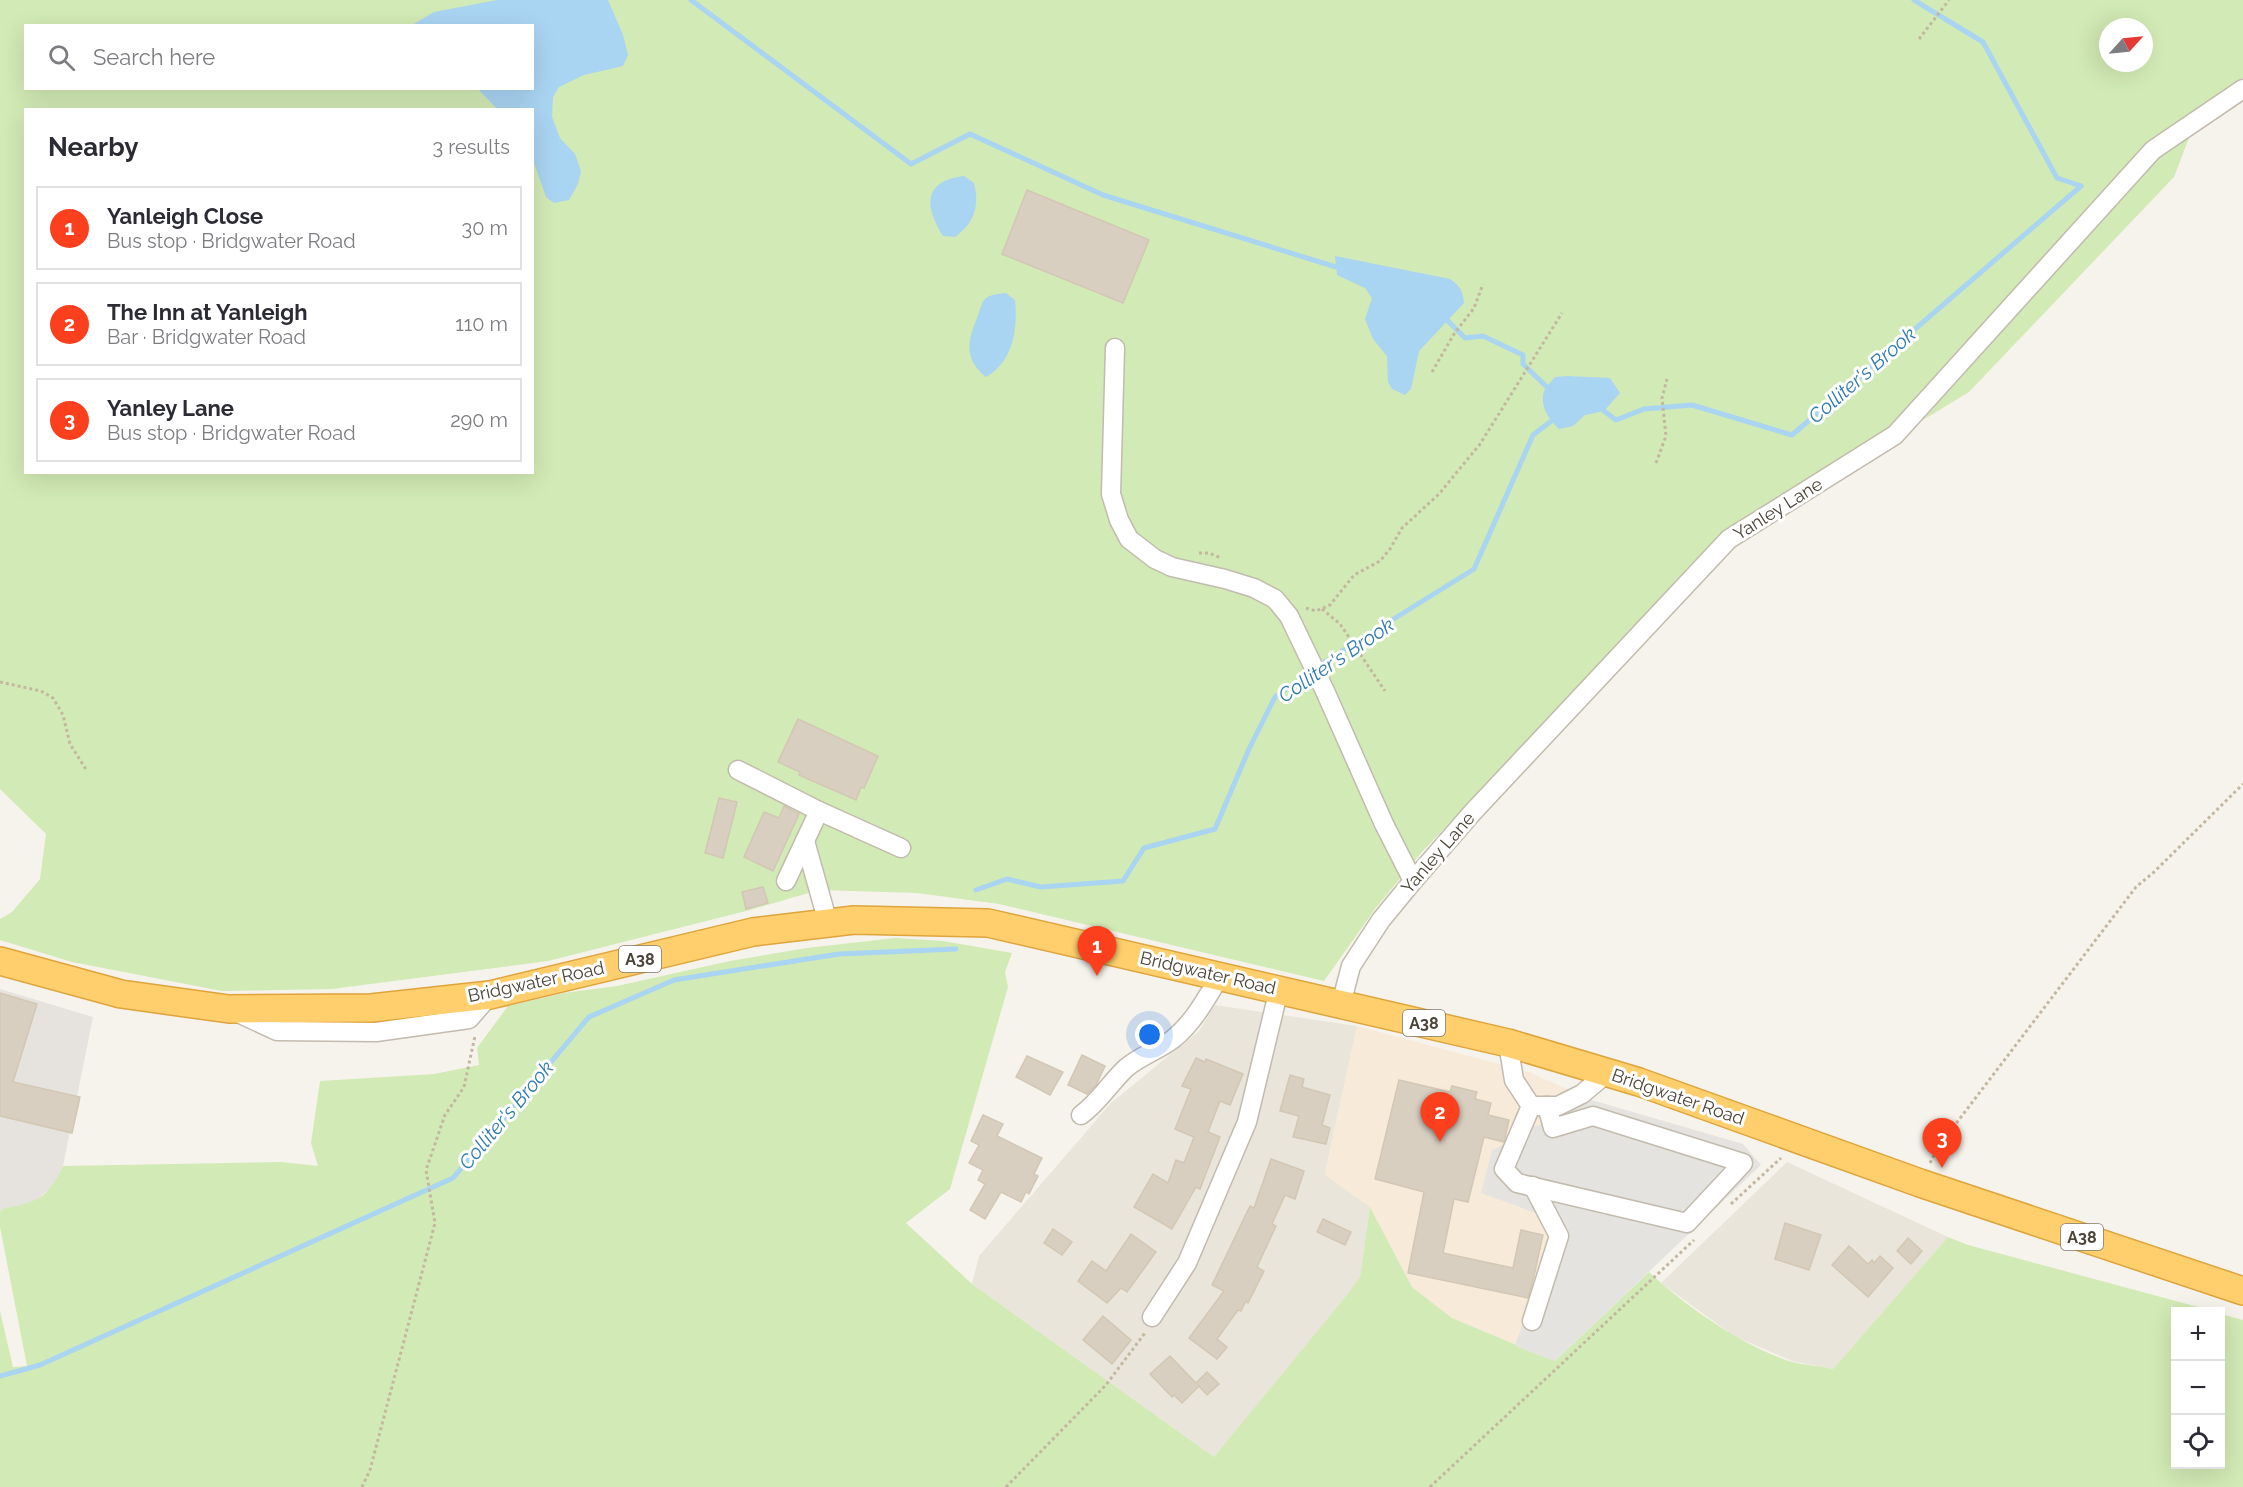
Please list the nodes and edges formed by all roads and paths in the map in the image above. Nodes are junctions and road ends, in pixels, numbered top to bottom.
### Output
1 (1948, 0) edge
2 (1919, 39) dead end
3 (2238, 92) edge
4 (1483, 284) dead end
5 (1562, 313) dead end
6 (1115, 348) dead end
7 (1432, 372) dead end
8 (1667, 379) dead end
9 (1656, 463) dead end
10 (1193, 554) dead end
11 (1226, 560) dead end
12 (1305, 607) dead end
13 (1322, 609) junction
14 (0, 682) edge
15 (1385, 692) dead end
16 (738, 770) dead end
17 (87, 771) dead end
18 (2243, 784) edge
19 (819, 811) junction
20 (805, 841) junction
21 (901, 849) dead end
22 (1413, 881) junction
23 (786, 882) dead end
24 (828, 923) junction
25 (0, 961) edge
26 (1220, 976) junction
27 (1279, 989) junction
28 (1341, 1004) junction
29 (477, 1032) dead end
30 (1508, 1043) junction
31 (1607, 1073) junction
32 (1539, 1106) junction
33 (1082, 1114) dead end
34 (1801, 1139) junction
35 (1920, 1183) junction
36 (1533, 1186) junction
37 (1723, 1212) dead end
38 (1697, 1236) dead end
39 (2243, 1291) edge
40 (1152, 1317) joint
41 (1532, 1321) dead end
42 (362, 1487) edge
43 (1006, 1487) edge
44 (1430, 1487) edge

1 - 2 path
3 - 22 street, Yanley Lane
4 - 7 path
5 - 13 path
6 - 22 street
8 - 9 path
10 - 11 path
12 - 13 path
13 - 15 path
14 - 17 path
16 - 19 street
18 - 35 path
19 - 20 street
19 - 21 street
20 - 23 street
20 - 24 street
22 - 28 street, Yanley Lane
24 - 25 highway, Bridgwater Road / A38
24 - 26 highway, Bridgwater Road / A38
26 - 27 highway, Bridgwater Road / A38
26 - 33 street
27 - 28 highway, Bridgwater Road / A38
27 - 40 street
28 - 30 highway, Bridgwater Road / A38
29 - 42 path
30 - 31 highway, Bridgwater Road / A38
30 - 32 street
31 - 32 street
31 - 34 highway, Bridgwater Road / A38
32 - 36 street
32 - 36 street
34 - 35 highway, Bridgwater Road / A38
34 - 37 path
35 - 39 highway, Bridgwater Road / A38
36 - 41 street
38 - 44 path
40 - 43 path

